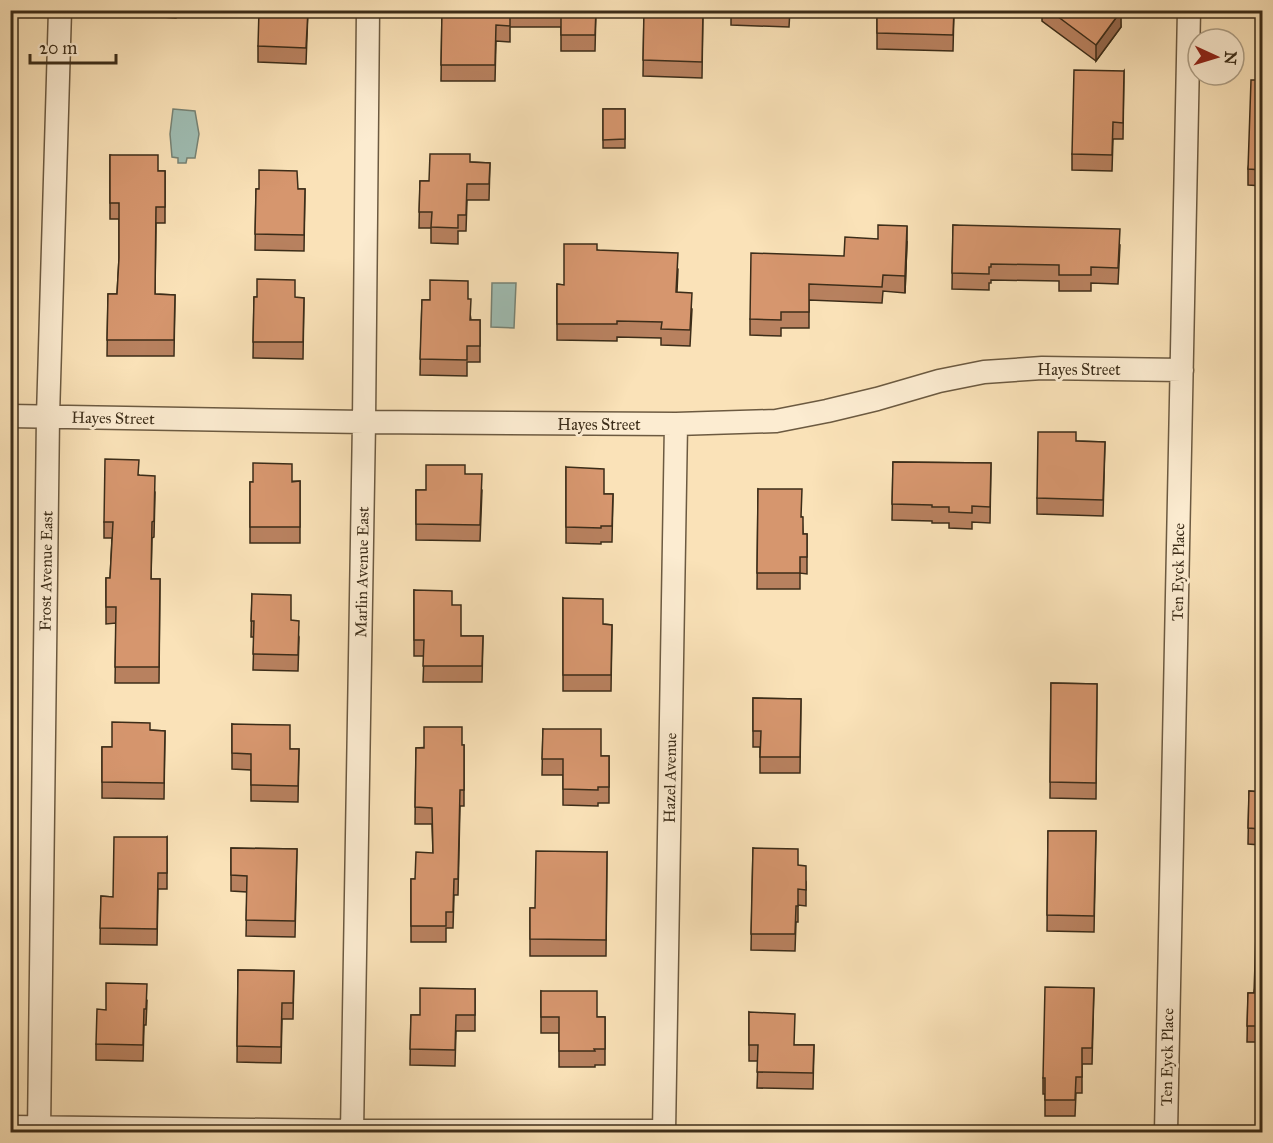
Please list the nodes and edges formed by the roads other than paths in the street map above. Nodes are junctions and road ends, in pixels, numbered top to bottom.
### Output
1 (60, 10) edge
2 (368, 10) edge
3 (1189, 10) edge
4 (1182, 370) junction
5 (10, 416) edge
6 (48, 416) junction
7 (364, 422) junction
8 (676, 424) junction
9 (10, 1127) edge
10 (39, 1130) edge
11 (352, 1132) edge
12 (664, 1132) edge
13 (1166, 1132) edge

1 - 6 street, Frost Avenue East
2 - 7 street, Marlin Avenue East
3 - 4 street, Ten Eyck Place
4 - 8 street, Hayes Street
4 - 13 street, Ten Eyck Place
5 - 6 street, Hayes Street
6 - 7 street, Hayes Street
6 - 10 street, Frost Avenue East
7 - 8 street, Hayes Street
7 - 11 street, Marlin Avenue East
8 - 12 street, Hazel Avenue
9 - 10 street
10 - 11 street
11 - 12 street

